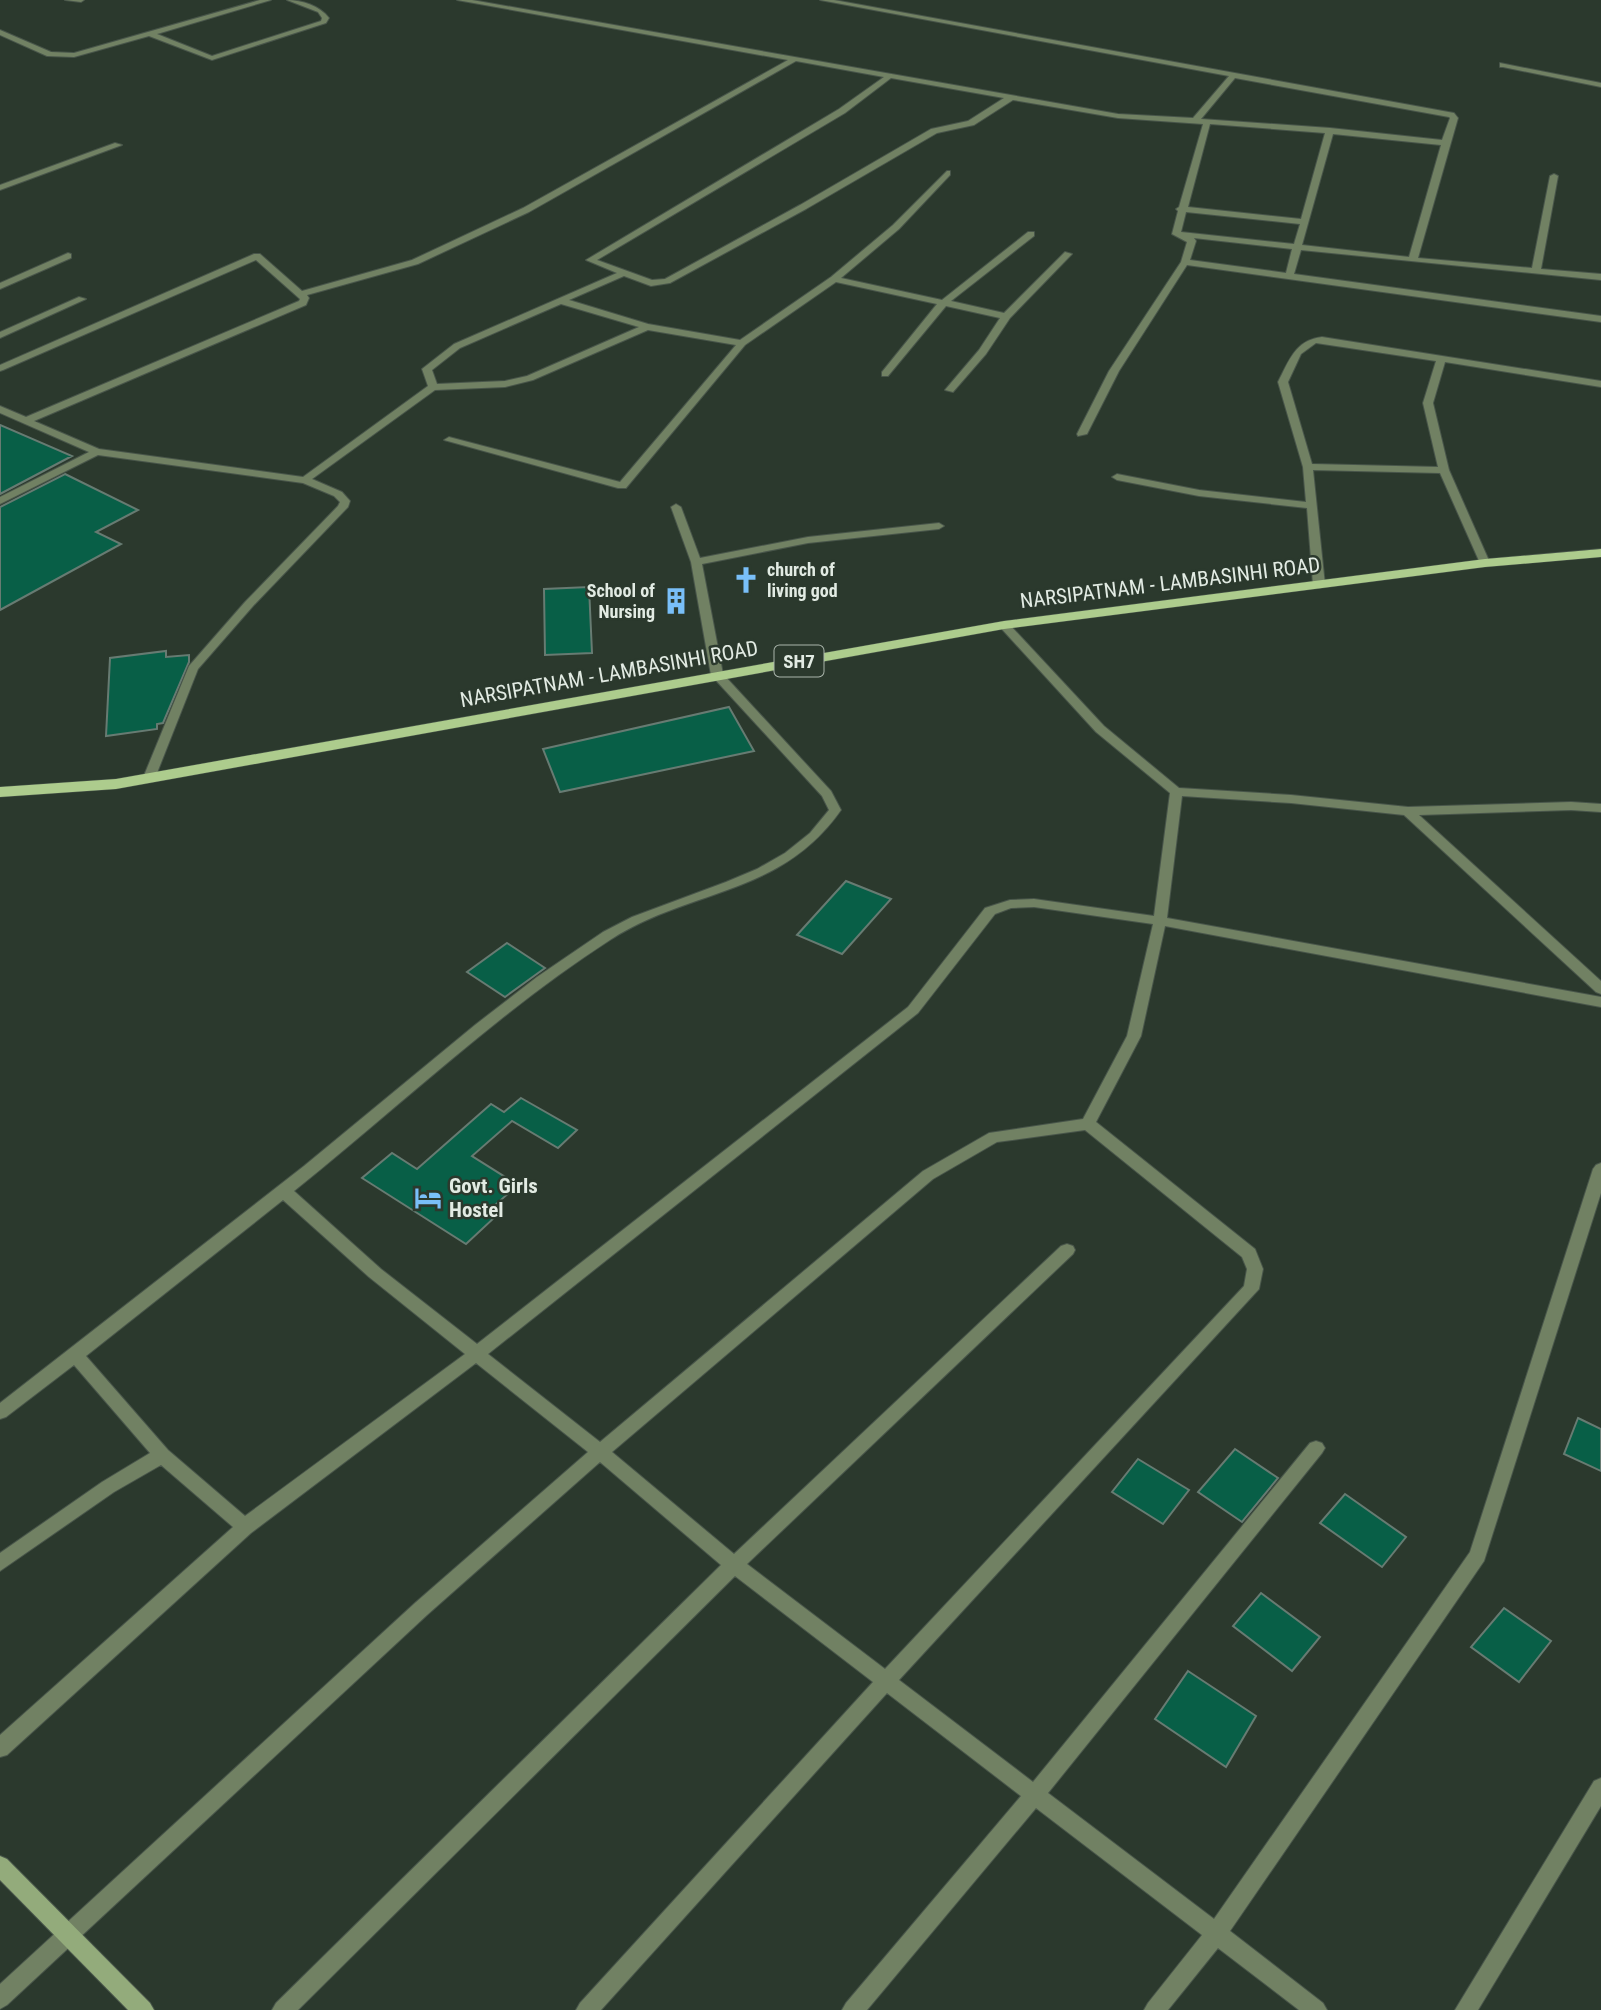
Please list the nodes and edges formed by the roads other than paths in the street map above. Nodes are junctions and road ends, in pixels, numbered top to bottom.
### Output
1 (68, 0) edge
2 (81, 0) edge
3 (268, 0) edge
4 (290, 0) edge
5 (460, 0) edge
6 (823, 0) edge
7 (0, 32) edge
8 (151, 34) junction
9 (795, 59) junction
10 (1503, 65) dead end
11 (891, 75) junction
12 (1233, 76) junction
13 (1601, 85) edge
14 (1010, 97) junction
15 (1195, 121) junction
16 (1207, 122) junction
17 (1330, 130) junction
18 (1445, 143) junction
19 (118, 145) dead end
20 (947, 173) dead end
21 (1554, 176) dead end
22 (0, 188) edge
23 (1180, 209) junction
24 (1306, 222) junction
25 (1031, 234) dead end
26 (1176, 234) junction
27 (1299, 247) junction
28 (1068, 254) dead end
29 (68, 256) dead end
30 (1413, 260) junction
31 (1185, 262) junction
32 (1536, 270) junction
33 (624, 274) junction
34 (1289, 277) junction
35 (1601, 277) edge
36 (834, 279) junction
37 (0, 286) edge
38 (300, 294) junction
39 (82, 299) dead end
40 (559, 300) junction
41 (943, 303) junction
42 (1006, 316) junction
43 (1601, 319) edge
44 (647, 327) junction
45 (0, 335) edge
46 (742, 343) junction
47 (1441, 359) junction
48 (0, 368) edge
49 (885, 374) dead end
50 (1601, 384) edge
51 (433, 387) junction
52 (950, 390) dead end
53 (0, 409) edge
54 (26, 421) junction
55 (1082, 434) dead end
56 (449, 440) dead end
57 (97, 452) junction
58 (1308, 467) junction
59 (1444, 470) junction
60 (1117, 477) dead end
61 (305, 481) junction
62 (0, 501) edge
63 (1313, 506) junction
64 (676, 507) dead end
65 (939, 526) dead end
66 (1601, 553) edge
67 (696, 562) junction
68 (1485, 563) junction
69 (1320, 585) junction
70 (1004, 625) junction
71 (718, 675) junction
72 (149, 778) junction
73 (0, 792) edge
74 (1176, 792) junction
75 (1601, 808) edge
76 (1408, 811) junction
77 (1160, 921) junction
78 (1601, 989) edge
79 (1601, 1002) edge
80 (1088, 1124) junction
81 (1601, 1170) edge
82 (284, 1191) junction
83 (1596, 1203) edge
84 (1067, 1250) dead end
85 (75, 1355) junction
86 (475, 1355) junction
87 (0, 1412) edge
88 (1316, 1448) dead end
89 (600, 1452) junction
90 (162, 1455) junction
91 (245, 1527) junction
92 (0, 1563) edge
93 (734, 1565) junction
94 (886, 1681) junction
95 (0, 1748) edge
96 (1601, 1788) edge
97 (1034, 1796) junction
98 (0, 1867) edge
99 (1216, 1934) junction
100 (67, 1937) junction
101 (0, 1998) edge
102 (143, 2010) edge
103 (283, 2010) edge
104 (587, 2010) edge
105 (853, 2010) edge
106 (1155, 2010) edge
107 (1316, 2010) edge
108 (1466, 2010) edge

1 - 2 street
3 - 8 street
4 - 8 street
5 - 9 street
6 - 12 street
7 - 8 street
9 - 11 street
9 - 38 street
10 - 13 street
11 - 14 street
11 - 33 street
12 - 15 street
12 - 18 street
14 - 15 street
14 - 33 street
15 - 16 street
16 - 17 street
16 - 23 street
17 - 18 street
17 - 24 street
18 - 30 street
19 - 22 street
20 - 36 street
21 - 32 street
23 - 24 street
23 - 26 street
24 - 27 street
25 - 41 street
26 - 27 street
26 - 31 street
27 - 30 street
27 - 34 street
28 - 42 street
29 - 37 street
30 - 32 street
31 - 34 street
31 - 55 street
32 - 35 street
33 - 40 street
34 - 43 street
36 - 41 street
36 - 46 street
38 - 48 street
38 - 54 street
39 - 45 street
40 - 44 street
40 - 51 street
41 - 42 street
41 - 49 street
42 - 52 street
44 - 46 street
44 - 51 street
46 - 56 street
47 - 50 street
47 - 58 street
47 - 59 street
51 - 61 street
53 - 54 street
54 - 57 street
57 - 61 street
57 - 62 street
58 - 59 street
58 - 63 street
59 - 68 street
60 - 63 street
61 - 72 street
63 - 69 street
64 - 67 street
65 - 67 street
66 - 68 main road, NARSIPATNAM - LAMBASINHI ROAD / SH7
67 - 71 street
68 - 69 main road, NARSIPATNAM - LAMBASINHI ROAD / SH7
69 - 70 main road, NARSIPATNAM - LAMBASINHI ROAD / SH7
70 - 71 main road, NARSIPATNAM - LAMBASINHI ROAD / SH7
70 - 74 street
71 - 72 main road, NARSIPATNAM - LAMBASINHI ROAD / SH7
71 - 82 street
72 - 73 main road, NARSIPATNAM - LAMBASINHI ROAD / SH7
74 - 76 street
74 - 77 street
75 - 76 street
76 - 78 street
77 - 79 street
77 - 80 street
77 - 86 street
80 - 89 street
80 - 94 street
81 - 83 street
82 - 85 street
82 - 86 street
83 - 99 street
84 - 93 street
85 - 87 street
85 - 90 street
86 - 89 street
86 - 91 street
88 - 97 street
89 - 93 street
89 - 100 street
90 - 91 street
90 - 92 street
91 - 95 street
93 - 94 street
93 - 103 street
94 - 97 street
94 - 104 street
96 - 108 street
97 - 99 street
97 - 105 street
98 - 100 main road
99 - 106 street
99 - 107 street
100 - 101 street
100 - 102 main road

